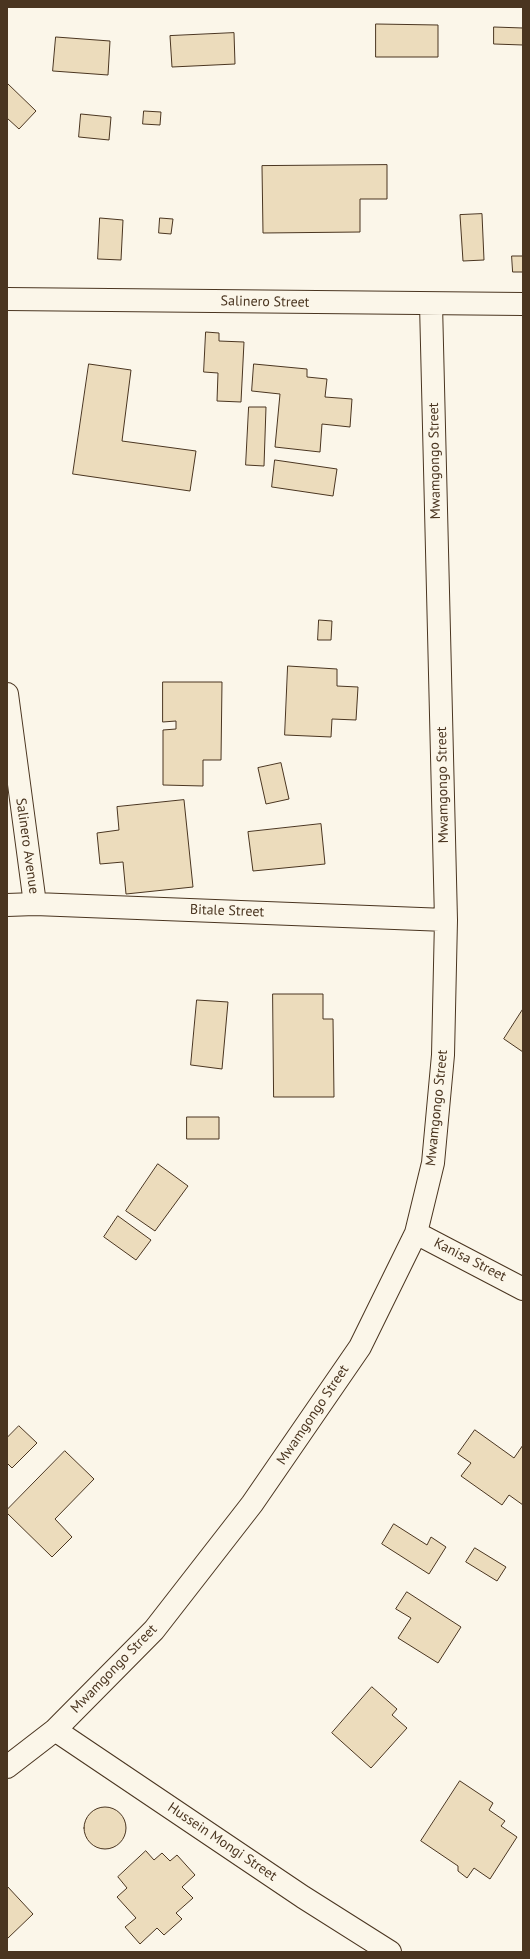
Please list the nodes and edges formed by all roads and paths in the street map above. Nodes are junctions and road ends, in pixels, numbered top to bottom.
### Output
1 (7, 299) edge
2 (431, 304) junction
3 (523, 304) edge
4 (7, 694) edge
5 (35, 904) junction
6 (7, 905) edge
7 (446, 920) junction
8 (416, 1233) junction
9 (523, 1289) edge
10 (55, 1730) junction
11 (7, 1766) edge
12 (390, 1952) edge

1 - 2 street, Salinero Street
2 - 3 street, Salinero Street
2 - 7 street, Mwamgongo Street
4 - 5 street, Salinero Avenue
5 - 6 street, Bitale Street
5 - 7 street, Bitale Street
7 - 8 street, Mwamgongo Street
8 - 9 street, Kanisa Street
8 - 10 street, Mwamgongo Street
10 - 11 street, Mwamgongo Street
10 - 12 street, Hussein Mongi Street

